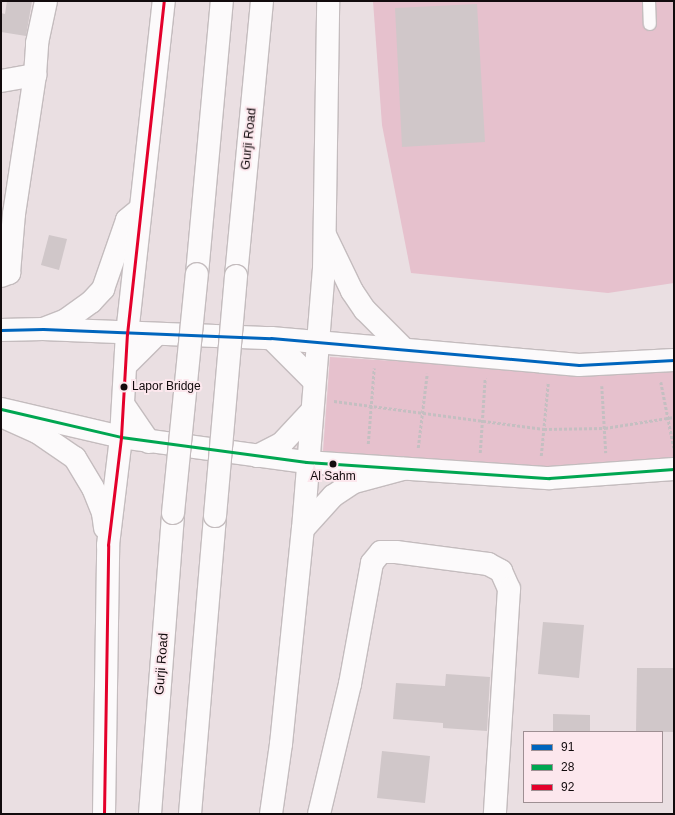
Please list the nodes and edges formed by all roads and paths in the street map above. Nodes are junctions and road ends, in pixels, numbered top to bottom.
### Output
1 (46, 1) edge
2 (164, 1) edge
3 (222, 1) edge
4 (262, 1) edge
5 (328, 1) edge
6 (648, 1) edge
7 (650, 24) dead end
8 (35, 75) junction
9 (1, 81) edge
10 (141, 208) junction
11 (325, 235) junction
12 (1, 276) edge
13 (44, 329) junction
14 (1, 330) edge
15 (127, 334) junction
16 (157, 334) junction
17 (271, 338) junction
18 (317, 343) junction
19 (403, 348) junction
20 (374, 364) dead end
21 (126, 365) junction
22 (428, 367) dead end
23 (667, 367) edge
24 (486, 372) dead end
25 (549, 374) dead end
26 (314, 381) junction
27 (602, 384) dead end
28 (123, 404) junction
29 (372, 405) junction
30 (1, 409) edge
31 (320, 410) junction
32 (423, 412) junction
33 (1, 416) edge
34 (674, 418) edge
35 (668, 419) junction
36 (482, 422) junction
37 (605, 428) junction
38 (544, 429) junction
39 (120, 437) junction
40 (149, 442) junction
41 (674, 450) edge
42 (368, 451) dead end
43 (257, 456) junction
44 (541, 459) dead end
45 (606, 459) dead end
46 (479, 461) dead end
47 (306, 462) junction
48 (410, 462) junction
49 (674, 469) edge
50 (303, 529) junction
51 (108, 545) junction
52 (104, 814) edge
53 (150, 814) edge
54 (190, 814) edge
55 (271, 814) edge
56 (319, 814) edge
57 (495, 814) edge

1 - 8 main road
2 - 10 main road
3 - 53 main road, Gurji Road, bridge
4 - 54 main road, Gurji Road, bridge
5 - 11 main road
6 - 7 lane
8 - 9 main road
8 - 12 main road
10 - 13 main road
10 - 15 main road
11 - 18 main road
11 - 19 main road
13 - 14 main road
13 - 15 main road
15 - 16 main road
15 - 21 main road
16 - 17 main road
16 - 21 main road
17 - 18 main road
17 - 26 main road
18 - 19 main road
18 - 26 main road
19 - 23 main road
20 - 29 path
21 - 28 main road
22 - 32 path
23 - 35 path
24 - 36 path
25 - 38 path
26 - 31 main road
27 - 37 path
28 - 39 main road
28 - 40 main road
29 - 31 path
29 - 32 path
29 - 42 path
30 - 39 main road
31 - 43 main road
31 - 47 main road
32 - 36 path
32 - 48 path
33 - 51 main road
34 - 35 path
35 - 37 path
35 - 41 path
36 - 38 path
36 - 46 path
37 - 38 path
37 - 45 path
38 - 44 path
39 - 40 main road
39 - 51 main road
40 - 43 main road
43 - 47 main road
47 - 48 main road
47 - 50 main road
48 - 49 main road
48 - 50 main road
50 - 55 main road
51 - 52 main road
56 - 57 main road

